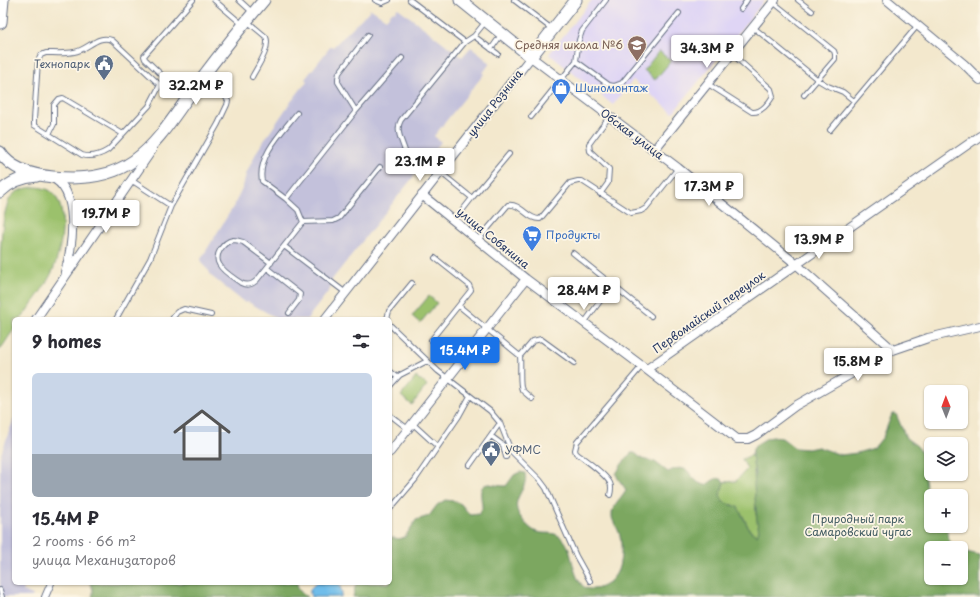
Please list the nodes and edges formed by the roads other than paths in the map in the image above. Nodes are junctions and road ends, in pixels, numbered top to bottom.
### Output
1 (2, 0) edge
2 (193, 0) edge
3 (214, 0) edge
4 (264, 0) edge
5 (375, 0) edge
6 (389, 0) edge
7 (410, 0) edge
8 (460, 0) edge
9 (514, 0) edge
10 (576, 0) edge
11 (606, 0) edge
12 (747, 0) edge
13 (798, 0) edge
14 (887, 0) edge
15 (241, 1) edge
16 (774, 1) edge
17 (741, 9) dead end
18 (812, 12) dead end
19 (678, 13) dead end
20 (247, 19) junction
21 (486, 21) junction
22 (0, 22) edge
23 (918, 25) junction
24 (753, 27) junction
25 (553, 29) junction
26 (502, 34) junction
27 (368, 35) dead end
28 (474, 36) junction
29 (465, 42) junction
30 (490, 49) junction
31 (498, 54) dead end
32 (732, 54) junction
33 (530, 57) junction
34 (402, 58) dead end
35 (576, 61) junction
36 (252, 77) dead end
37 (166, 79) junction
38 (201, 79) junction
39 (818, 80) junction
40 (980, 80) edge
41 (560, 81) junction
42 (708, 84) junction
43 (160, 85) junction
44 (190, 95) junction
45 (804, 96) dead end
46 (854, 101) junction
47 (356, 111) junction
48 (297, 113) dead end
49 (609, 116) junction
50 (531, 118) dead end
51 (830, 130) dead end
52 (49, 134) junction
53 (123, 134) junction
54 (980, 136) edge
55 (160, 137) junction
56 (654, 150) junction
57 (405, 151) dead end
58 (0, 152) edge
59 (509, 154) dead end
60 (380, 167) dead end
61 (678, 168) junction
62 (440, 172) junction
63 (45, 176) junction
64 (131, 180) junction
65 (0, 192) edge
66 (600, 194) junction
67 (422, 195) junction
68 (472, 198) junction
69 (286, 200) junction
70 (171, 206) junction
71 (454, 221) junction
72 (304, 222) junction
73 (478, 240) junction
74 (284, 246) junction
75 (572, 253) dead end
76 (435, 258) dead end
77 (270, 263) junction
78 (796, 264) junction
79 (267, 268) junction
80 (526, 279) junction
81 (412, 283) dead end
82 (59, 285) junction
83 (612, 285) junction
84 (346, 293) junction
85 (459, 306) junction
86 (289, 313) dead end
87 (211, 315) dead end
88 (651, 316) dead end
89 (37, 317) edge
90 (117, 317) edge
91 (173, 317) edge
92 (327, 317) edge
93 (387, 317) edge
94 (584, 323) junction
95 (980, 326) edge
96 (392, 327) edge
97 (486, 329) junction
98 (431, 340) dead end
99 (893, 350) junction
100 (520, 356) junction
101 (427, 361) junction
102 (574, 363) dead end
103 (644, 367) junction
104 (392, 373) edge
105 (397, 377) junction
106 (447, 378) junction
107 (392, 383) edge
108 (470, 396) junction
109 (532, 399) dead end
110 (392, 417) edge
111 (500, 423) junction
112 (410, 426) junction
113 (491, 436) junction
114 (438, 446) junction
115 (392, 449) edge
116 (506, 457) dead end
117 (470, 466) dead end
118 (610, 495) dead end
119 (392, 507) edge
120 (590, 581) dead end
121 (51, 585) edge
122 (0, 590) edge
123 (2, 597) edge
124 (45, 597) edge

1 - 22 highway
2 - 37 lane
3 - 20 lane
4 - 20 main road
5 - 6 lane
7 - 29 lane
8 - 21 main road, Обская улица
9 - 25 lane
10 - 25 main road, улица Рознина
11 - 35 lane
12 - 17 lane
13 - 18 lane
14 - 23 street
15 - 20 lane
16 - 24 street
16 - 39 lane
19 - 35 lane
20 - 36 lane
20 - 38 main road
21 - 26 main road, Обская улица
21 - 28 lane
23 - 40 street
23 - 46 lane
24 - 32 street
24 - 39 lane
25 - 33 main road, улица Рознина
26 - 30 lane
26 - 33 main road, Обская улица
27 - 47 lane
28 - 29 lane
28 - 30 lane
29 - 57 lane
30 - 31 lane
32 - 42 street
32 - 42 lane
33 - 41 street, Обская улица
33 - 62 street, улица Рознина
34 - 47 lane
35 - 41 lane
37 - 43 lane
37 - 44 lane
38 - 44 main road
38 - 70 lane
39 - 45 lane
39 - 46 lane
41 - 49 street, Обская улица
41 - 50 lane
42 - 56 street
43 - 52 lane
43 - 53 lane
44 - 55 main road
46 - 51 lane
47 - 69 lane
48 - 69 lane
49 - 56 street, Обская улица
49 - 66 lane
52 - 53 lane
52 - 53 lane
54 - 78 street, Первомайский переулок
55 - 63 main road
55 - 64 street
56 - 61 street, Обская улица
58 - 63 main road
59 - 68 lane
60 - 72 lane
61 - 66 lane
61 - 78 street, Обская улица
62 - 67 street, улица Рознина
62 - 68 lane
63 - 65 main road
63 - 82 street
64 - 70 lane
64 - 82 street
66 - 73 lane
67 - 71 street, улица Собянина
67 - 84 street, улица Рознина
68 - 71 lane
69 - 72 lane
70 - 90 lane
71 - 73 street, улица Собянина
72 - 74 lane
73 - 80 street, улица Собянина
74 - 77 lane
74 - 84 lane
75 - 83 lane
76 - 85 lane
77 - 79 lane
77 - 79 lane
78 - 99 street, Обская улица
78 - 103 street, Первомайский переулок
79 - 86 lane
80 - 94 street, улица Собянина
80 - 97 street
81 - 93 lane
82 - 89 street
83 - 88 lane
83 - 94 lane
84 - 92 street, улица Рознина
85 - 97 lane
85 - 98 lane
87 - 91 lane
94 - 103 street, улица Собянина
95 - 99 street
96 - 101 lane
97 - 100 lane
97 - 106 street
99 - 103 street, улица Собянина
100 - 102 lane
100 - 109 lane
101 - 105 lane
101 - 106 lane
103 - 118 lane
104 - 105 lane
105 - 107 lane
106 - 108 lane
106 - 112 street
108 - 111 lane
108 - 114 lane
110 - 112 lane
111 - 113 lane
111 - 120 lane
112 - 114 lane
112 - 115 street
113 - 116 lane
113 - 117 lane
114 - 119 lane
121 - 124 street
122 - 123 lane

